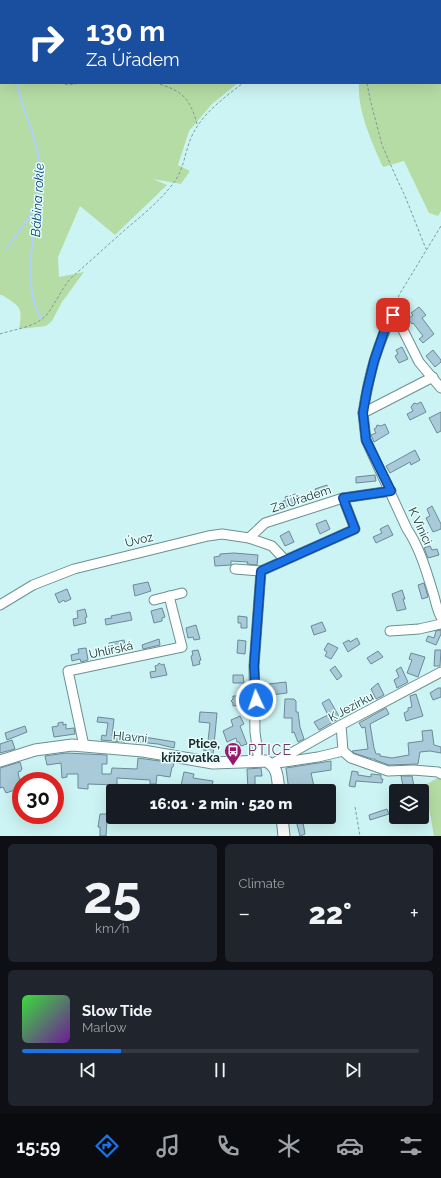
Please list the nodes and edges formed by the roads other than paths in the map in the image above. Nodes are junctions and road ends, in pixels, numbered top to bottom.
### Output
1 (433, 377) junction
2 (441, 388) edge
3 (363, 413) junction
4 (391, 491) junction
5 (343, 498) junction
6 (248, 538) junction
7 (285, 560) junction
8 (235, 569) dead end
9 (261, 571) junction
10 (182, 592) dead end
11 (438, 593) edge
12 (168, 596) junction
13 (154, 600) dead end
14 (0, 605) edge
15 (441, 616) edge
16 (441, 624) edge
17 (390, 631) dead end
18 (441, 672) edge
19 (341, 726) junction
20 (84, 746) junction
21 (343, 751) junction
22 (0, 761) edge
23 (259, 762) junction
24 (272, 764) junction
25 (441, 774) edge
26 (278, 784) edge
27 (283, 824) edge
28 (284, 836) edge

1 - 2 street
1 - 3 street
1 - 3 street, K Vinici
3 - 4 street, K Vinici
4 - 5 street, Za Úřadem
4 - 11 street, K Vinici
5 - 6 street, Za Úřadem
5 - 7 street, Za Úřadem
6 - 7 street, Úvoz
6 - 14 street, Úvoz
7 - 9 street, Za Úřadem
8 - 9 street, Za Úřadem
9 - 23 street
10 - 12 street
11 - 15 street, K Vinici
12 - 13 street
12 - 20 street, Uhlířská
16 - 17 street
18 - 19 street, K Jezírku
19 - 21 street
19 - 24 street, K Jezírku
20 - 22 main road, Hlavní
20 - 23 main road, Hlavní
21 - 24 street
21 - 25 street
23 - 24 main road, Hlavní
24 - 26 main road
27 - 28 main road

